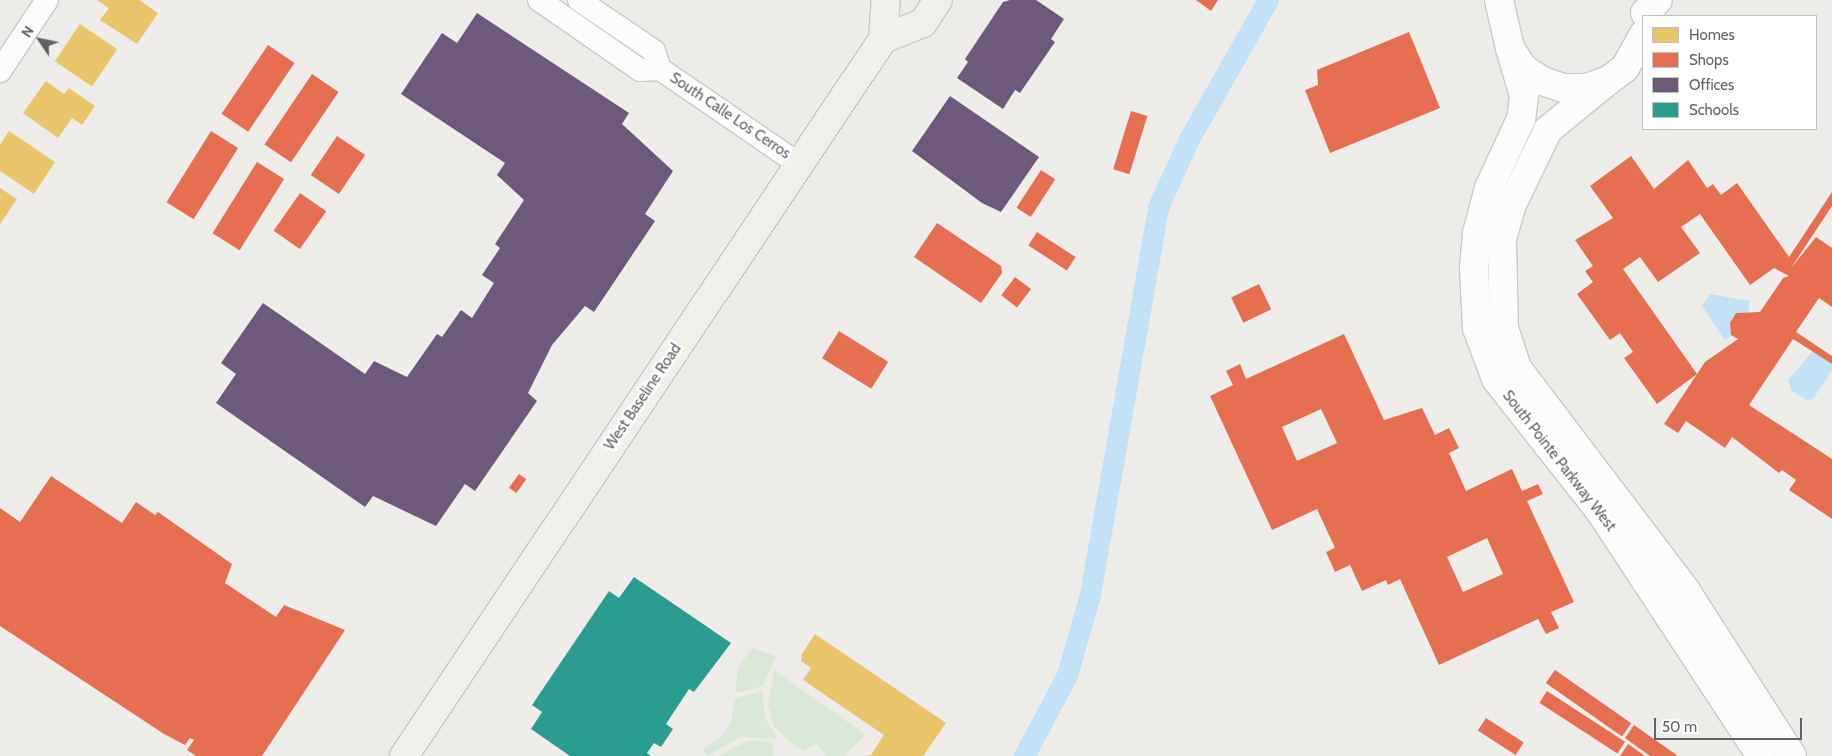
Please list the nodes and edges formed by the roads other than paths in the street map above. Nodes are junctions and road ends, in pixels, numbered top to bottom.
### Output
1 (47, 0) edge
2 (579, 0) edge
3 (886, 0) edge
4 (938, 0) edge
5 (546, 3) edge
6 (1504, 18) edge
7 (1642, 26) edge
8 (883, 39) junction
9 (660, 69) junction
10 (0, 71) edge
11 (1609, 80) junction
12 (799, 164) junction
13 (404, 756) edge
14 (1761, 756) edge
15 (1792, 756) edge

1 - 10 street
2 - 9 street, South Calle Los Cerros
3 - 8 main road, West Baseline Road
4 - 8 main road
5 - 9 street, South Calle Los Cerros
6 - 11 street
6 - 14 street, South Pointe Parkway West
7 - 11 street, South Pointe Parkway West
8 - 12 main road, West Baseline Road
9 - 12 street, South Calle Los Cerros
11 - 15 street, South Pointe Parkway West
12 - 13 main road, West Baseline Road

